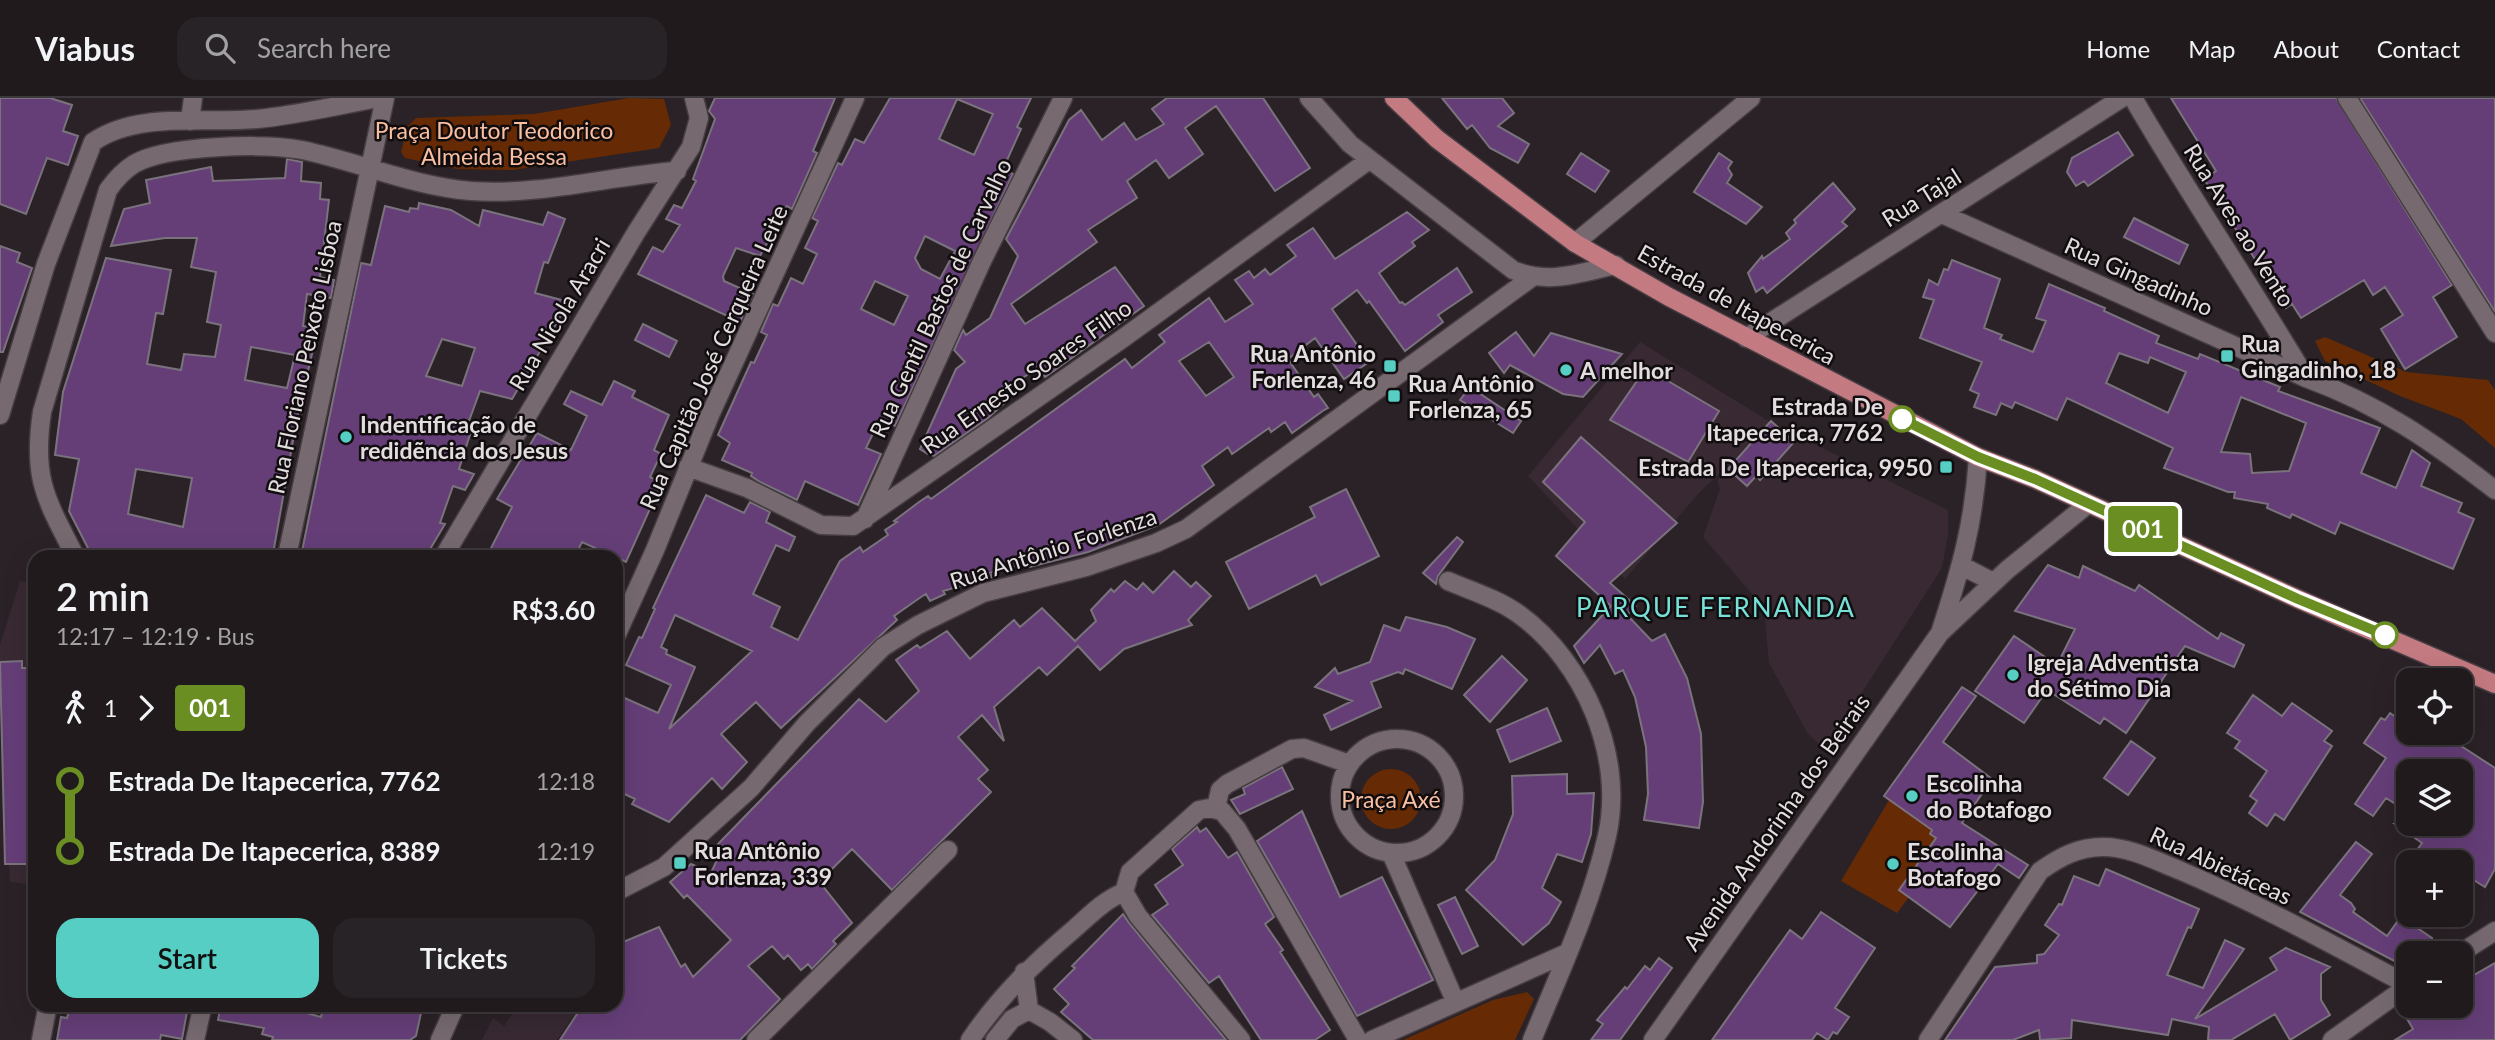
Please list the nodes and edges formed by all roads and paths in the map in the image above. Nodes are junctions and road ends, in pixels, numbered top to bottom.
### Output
1 (193, 98) edge
2 (379, 98) edge
3 (385, 98) edge
4 (694, 98) edge
5 (855, 98) edge
6 (1063, 98) edge
7 (1309, 98) edge
8 (1394, 98) edge
9 (1751, 98) edge
10 (2122, 98) edge
11 (2133, 98) edge
12 (2347, 98) edge
13 (190, 121) junction
14 (1369, 160) junction
15 (370, 169) junction
16 (677, 171) junction
17 (1942, 214) junction
18 (1575, 243) junction
19 (1616, 265) junction
20 (1531, 278) junction
21 (2495, 333) edge
22 (1746, 338) junction
23 (2306, 378) junction
24 (0, 415) edge
25 (1978, 457) junction
26 (688, 467) junction
27 (2495, 490) edge
28 (2088, 504) junction
29 (864, 520) junction
30 (72, 550) edge
31 (287, 550) edge
32 (448, 550) edge
33 (1962, 566) junction
34 (1448, 581) dead end
35 (1993, 582) junction
36 (623, 620) edge
37 (1940, 633) junction
38 (2495, 684) edge
39 (1349, 764) junction
40 (1216, 808) junction
41 (948, 850) dead end
42 (1391, 853) junction
43 (623, 888) edge
44 (1124, 892) junction
45 (2495, 931) edge
46 (2473, 945) edge
47 (1567, 953) junction
48 (1024, 972) junction
49 (2396, 980) edge
50 (2396, 995) edge
51 (1455, 1001) junction
52 (1029, 1010) junction
53 (46, 1012) edge
54 (201, 1012) edge
55 (452, 1012) edge
56 (41, 1040) edge
57 (195, 1040) edge
58 (440, 1040) edge
59 (756, 1040) edge
60 (970, 1040) edge
61 (995, 1040) edge
62 (1073, 1040) edge
63 (1241, 1040) edge
64 (1358, 1040) edge
65 (1372, 1040) edge
66 (1532, 1040) edge
67 (1653, 1040) edge
68 (1928, 1040) edge
69 (2332, 1040) edge

1 - 13 street
2 - 13 street
3 - 15 street, Rua Floriano Peixoto Lisboa
4 - 16 street
5 - 26 street, Rua Capitão José Cerqueira Leite
6 - 29 street, Rua Gentil Bastos de Carvalho
7 - 14 street
8 - 18 main road, Estrada de Itapecerica
9 - 18 street
10 - 17 street, Rua Tajal
11 - 23 street, Rua Aves ao Vento
12 - 21 street
13 - 24 street
14 - 20 street
14 - 29 street, Rua Ernesto Soares Filho
15 - 16 street
15 - 30 street
15 - 31 street, Rua Floriano Peixoto Lisboa
16 - 32 street, Rua Nicola Aracri
17 - 22 street, Rua Tajal
17 - 23 street, Rua Gingadinho
18 - 19 main road, Estrada de Itapecerica
19 - 20 street
19 - 22 main road, Estrada de Itapecerica
20 - 43 street, Rua Antônio Forlenza
22 - 25 main road, Estrada de Itapecerica
23 - 27 street, Rua Gingadinho
25 - 28 main road, Estrada de Itapecerica
25 - 33 street, Avenida Andorinha dos Beirais
26 - 29 street, Rua Ernesto Soares Filho
26 - 36 street, Rua Capitão José Cerqueira Leite
28 - 35 street, Avenida Andorinha dos Beirais
28 - 38 main road, Estrada de Itapecerica
33 - 35 street
33 - 37 street, Avenida Andorinha dos Beirais
34 - 47 street
35 - 37 street, Avenida Andorinha dos Beirais
37 - 67 street, Avenida Andorinha dos Beirais
39 - 40 street
39 - 42 street
39 - 42 street
40 - 44 street
40 - 64 street
41 - 59 street
42 - 51 street
44 - 48 street
44 - 63 street
45 - 46 street
47 - 51 street
47 - 66 street
48 - 52 street
48 - 60 street
49 - 68 street, Rua Abietáceas
50 - 69 street
51 - 65 street
52 - 61 street
52 - 62 street
53 - 56 street
54 - 57 street
55 - 58 street

